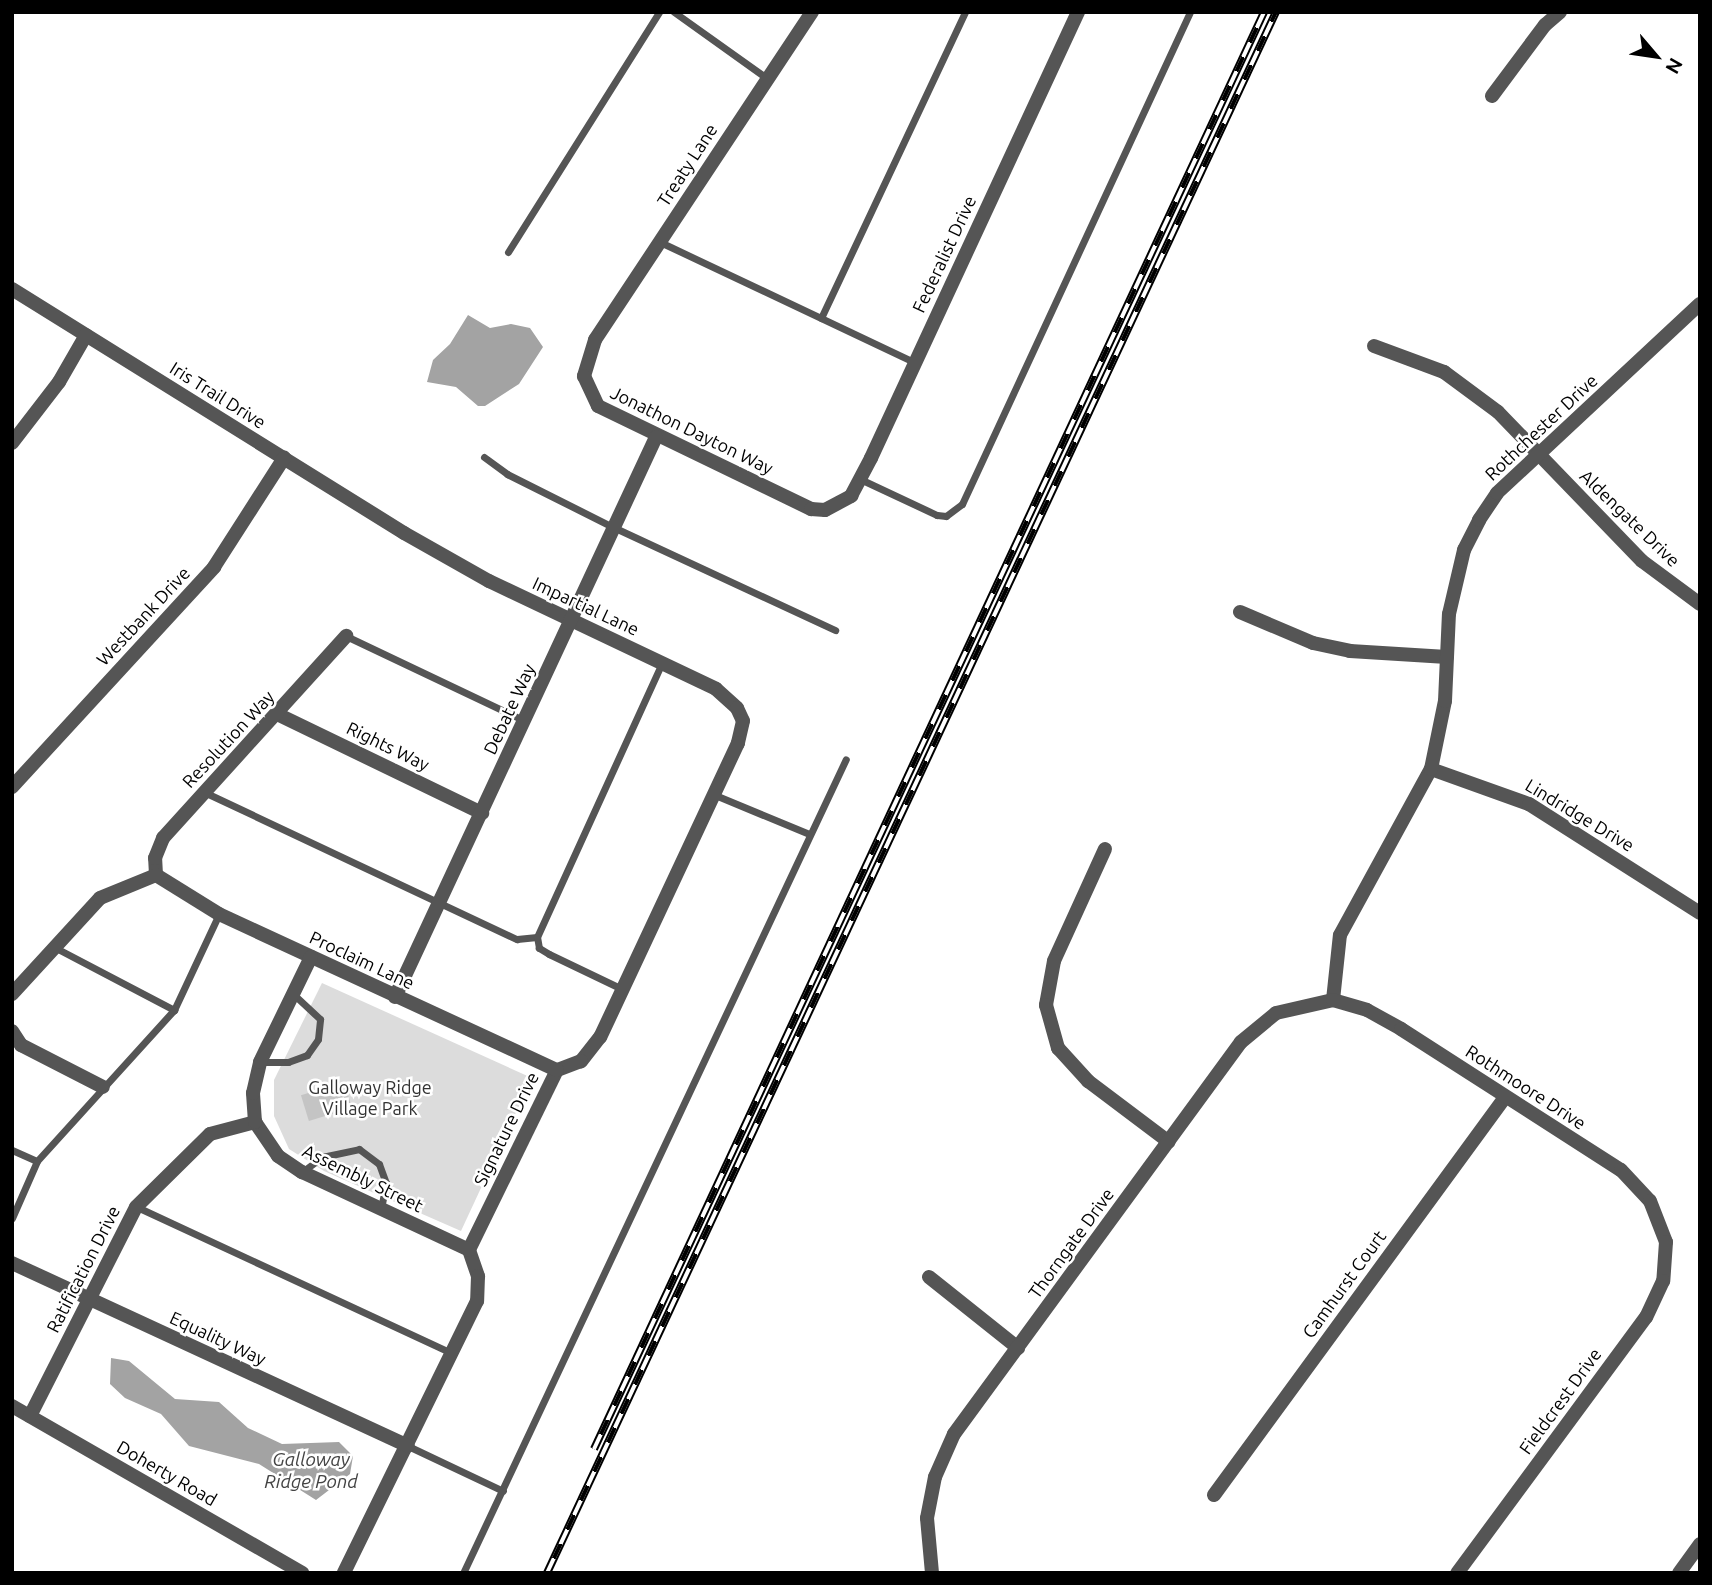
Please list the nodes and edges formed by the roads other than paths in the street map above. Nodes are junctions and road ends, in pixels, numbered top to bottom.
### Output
1 (659, 12) edge
2 (674, 12) edge
3 (812, 12) edge
4 (965, 12) edge
5 (1078, 12) edge
6 (1190, 12) edge
7 (1560, 12) edge
8 (768, 79) junction
9 (1492, 96) dead end
10 (660, 242) junction
11 (508, 252) dead end
12 (12, 289) edge
13 (1700, 304) edge
14 (821, 318) junction
15 (86, 335) junction
16 (595, 340) joint
17 (1374, 346) dead end
18 (914, 362) junction
19 (656, 437) junction
20 (12, 443) edge
21 (1538, 454) junction
22 (484, 457) dead end
23 (284, 458) junction
24 (860, 479) junction
25 (837, 507) joint
26 (613, 527) junction
27 (404, 533) joint
28 (1700, 604) edge
29 (1240, 612) dead end
30 (569, 621) junction
31 (835, 630) dead end
32 (346, 636) joint
33 (1447, 657) junction
34 (662, 663) junction
35 (277, 714) junction
36 (526, 720) junction
37 (743, 721) joint
38 (846, 759) dead end
39 (1432, 769) junction
40 (12, 787) edge
41 (204, 792) junction
42 (715, 795) junction
43 (482, 813) junction
44 (809, 834) junction
45 (1105, 849) dead end
46 (156, 875) junction
47 (440, 905) junction
48 (1700, 912) edge
49 (219, 915) junction
50 (537, 937) junction
51 (52, 946) junction
52 (311, 957) junction
53 (623, 989) junction
54 (293, 993) junction
55 (12, 994) edge
56 (395, 997) junction
57 (1333, 1000) junction
58 (174, 1010) junction
59 (12, 1031) edge
60 (260, 1062) junction
61 (557, 1070) junction
62 (103, 1087) junction
63 (1504, 1097) junction
64 (254, 1122) junction
65 (1169, 1142) junction
66 (12, 1150) edge
67 (37, 1161) junction
68 (302, 1172) junction
69 (136, 1207) junction
70 (381, 1209) junction
71 (12, 1218) edge
72 (1666, 1242) joint
73 (469, 1250) junction
74 (12, 1263) edge
75 (929, 1277) dead end
76 (88, 1299) junction
77 (1018, 1348) junction
78 (452, 1353) junction
79 (12, 1406) edge
80 (30, 1416) junction
81 (408, 1446) junction
82 (503, 1491) junction
83 (1214, 1495) dead end
84 (1700, 1544) edge
85 (464, 1571) dead end
86 (302, 1573) edge
87 (344, 1573) edge
88 (932, 1573) edge
89 (1457, 1573) edge
90 (1679, 1573) edge

1 - 11 lane
2 - 8 lane
3 - 8 street, Treaty Lane
4 - 14 lane
5 - 18 street, Federalist Drive
6 - 24 lane
7 - 9 street
8 - 10 street, Treaty Lane
10 - 14 lane
10 - 16 street, Treaty Lane
12 - 15 street, Iris Trail Drive
13 - 21 street, Rothchester Drive
14 - 18 lane
15 - 20 street
15 - 23 street, Iris Trail Drive
16 - 19 street, Jonathon Dayton Way
17 - 21 street, Aldengate Drive
18 - 24 street, Federalist Drive
19 - 25 street, Jonathon Dayton Way
19 - 26 street, Debate Way
21 - 28 street, Aldengate Drive
21 - 33 street, Rothchester Drive
22 - 26 lane
23 - 27 street, Iris Trail Drive
23 - 40 street, Westbank Drive
24 - 25 street, Federalist Drive
26 - 30 street, Debate Way
26 - 31 lane
27 - 30 street, Impartial Lane
29 - 33 street
30 - 34 street, Impartial Lane
30 - 36 street, Debate Way
32 - 35 street, Resolution Way
32 - 36 lane
33 - 39 street, Rothchester Drive
34 - 37 street, Impartial Lane
34 - 50 lane
35 - 41 street, Resolution Way
35 - 43 street, Rights Way
36 - 43 street, Debate Way
37 - 42 street, Signature Drive
38 - 44 lane
39 - 48 street, Lindridge Drive
39 - 57 street, Rothchester Drive
41 - 46 street, Resolution Way
41 - 47 lane
42 - 44 lane
42 - 53 street, Signature Drive
43 - 47 street, Debate Way
44 - 82 lane
45 - 65 street
46 - 49 street, Proclaim Lane
46 - 51 street
47 - 50 lane
47 - 56 street, Debate Way
49 - 52 street, Proclaim Lane
49 - 58 lane
50 - 53 lane
51 - 55 street
51 - 58 lane
52 - 54 street
52 - 56 street, Proclaim Lane
53 - 61 street, Signature Drive
54 - 60 street
54 - 60 lane
56 - 61 street, Proclaim Lane
57 - 63 street, Rothmoore Drive
57 - 65 street, Thorngate Drive
58 - 62 lane
59 - 62 street
60 - 64 street
61 - 73 street, Signature Drive
62 - 67 lane
63 - 72 street, Rothmoore Drive
63 - 83 street, Camhurst Court
64 - 68 street, Assembly Street
64 - 69 street, Ratification Drive
65 - 77 street, Thorngate Drive
66 - 67 lane
67 - 71 lane
68 - 70 street, Assembly Street
68 - 70 lane
69 - 76 street, Ratification Drive
69 - 78 lane
70 - 73 street, Assembly Street
72 - 89 street, Fieldcrest Drive
73 - 78 street
74 - 76 street, Equality Way
75 - 77 street
76 - 80 street, Ratification Drive
76 - 81 street, Equality Way
77 - 88 street, Thorngate Drive
78 - 81 street
79 - 80 street, Doherty Road
80 - 86 street, Doherty Road
81 - 82 lane
81 - 87 street
82 - 85 lane
84 - 90 street

